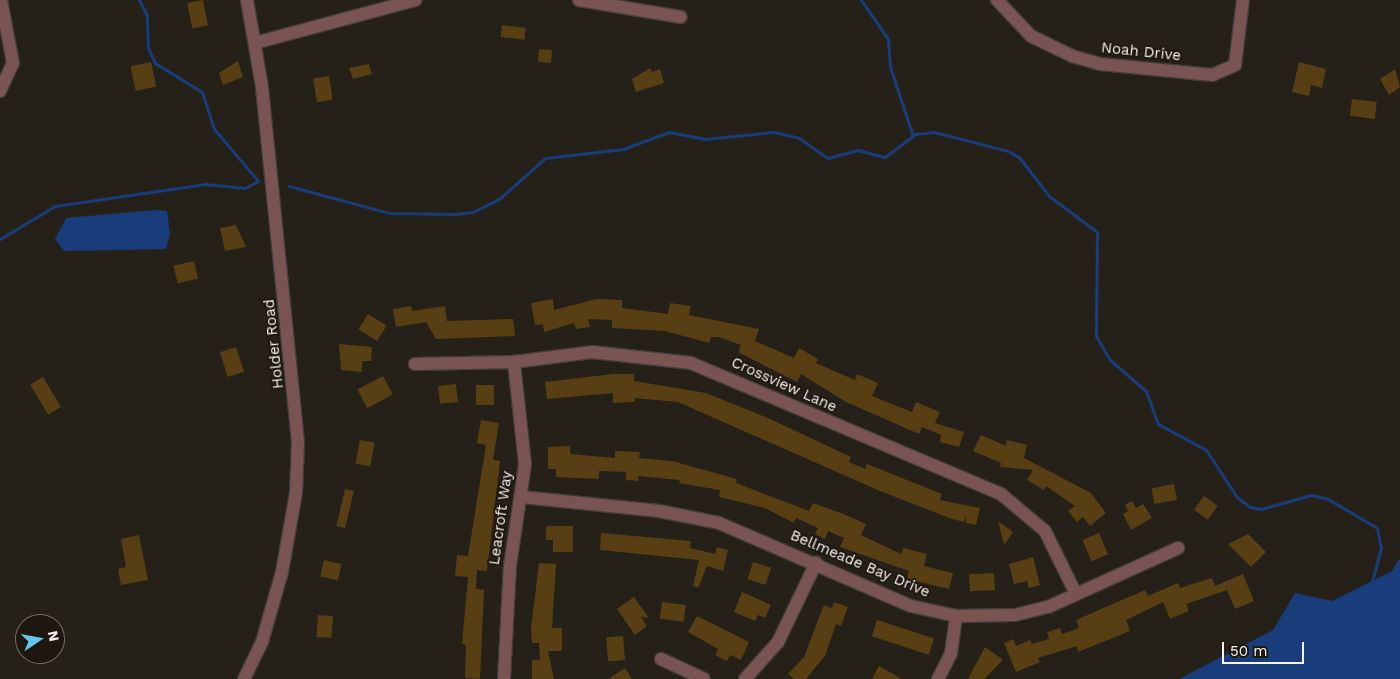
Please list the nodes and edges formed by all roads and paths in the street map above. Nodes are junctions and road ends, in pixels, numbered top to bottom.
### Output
1 (1, 0) edge
2 (247, 0) edge
3 (415, 0) edge
4 (579, 0) edge
5 (996, 0) edge
6 (1243, 0) edge
7 (681, 17) dead end
8 (255, 43) junction
9 (0, 91) edge
10 (514, 362) junction
11 (415, 364) dead end
12 (522, 498) junction
13 (1178, 548) dead end
14 (816, 563) junction
15 (1076, 594) junction
16 (956, 616) junction
17 (661, 658) dead end
18 (244, 679) edge
19 (504, 679) edge
20 (704, 679) edge
21 (745, 679) edge
22 (938, 679) edge

1 - 9 street
2 - 8 street, Holder Road
3 - 8 street
4 - 7 street
5 - 6 street, Noah Drive
8 - 18 street, Holder Road
10 - 11 street, Crossview Lane
10 - 12 street, Leacroft Way
10 - 15 street, Crossview Lane
12 - 14 street, Bellmeade Bay Drive
12 - 19 street, Leacroft Way
13 - 15 street, Bellmeade Bay Drive
14 - 16 street, Bellmeade Bay Drive
14 - 21 street
15 - 16 street, Bellmeade Bay Drive
16 - 22 street
17 - 20 street

